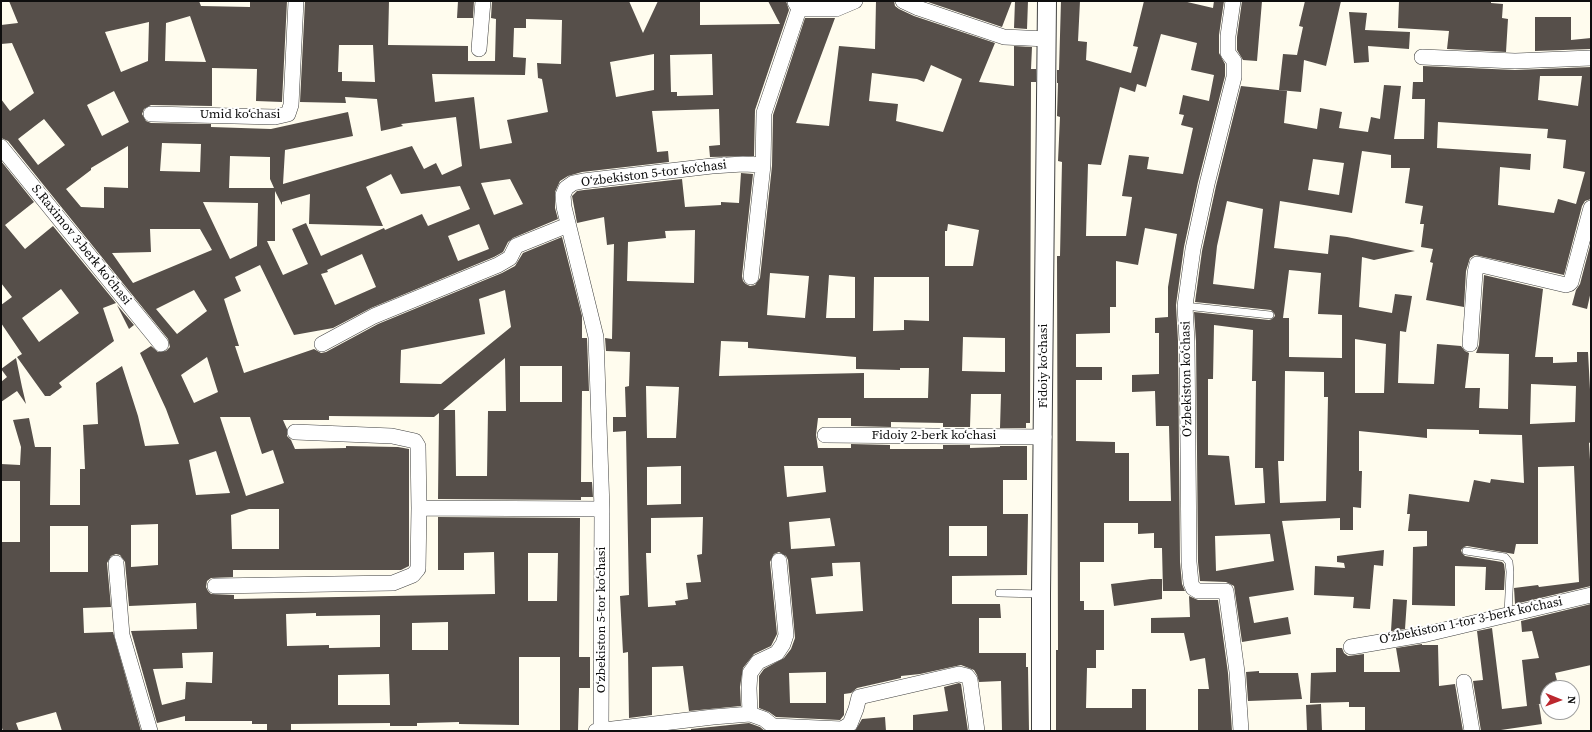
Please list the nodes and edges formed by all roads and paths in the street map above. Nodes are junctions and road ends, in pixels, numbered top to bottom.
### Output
1 (296, 1) edge
2 (483, 1) edge
3 (855, 1) edge
4 (903, 1) edge
5 (1048, 1) edge
6 (1233, 1) edge
7 (797, 5) edge
8 (1047, 39) junction
9 (479, 49) dead end
10 (1422, 57) dead end
11 (1591, 58) edge
12 (151, 114) dead end
13 (1, 147) edge
14 (763, 165) junction
15 (1591, 208) edge
16 (568, 225) junction
17 (751, 277) dead end
18 (1186, 306) junction
19 (1270, 315) dead end
20 (161, 344) dead end
21 (322, 344) dead end
22 (1470, 344) dead end
23 (295, 432) dead end
24 (825, 435) dead end
25 (1044, 437) junction
26 (419, 508) junction
27 (602, 509) junction
28 (1466, 551) dead end
29 (779, 561) dead end
30 (116, 563) dead end
31 (215, 586) dead end
32 (999, 593) dead end
33 (1041, 594) junction
34 (1591, 595) edge
35 (1508, 614) junction
36 (1351, 647) dead end
37 (1464, 682) dead end
38 (750, 714) junction
39 (150, 731) edge
40 (599, 731) edge
41 (977, 731) edge
42 (1041, 731) edge
43 (1240, 731) edge
44 (1472, 731) edge

1 - 12 street, Umid koʻchasi
2 - 9 street
3 - 7 street
4 - 8 street
5 - 8 street, Fidoiy koʻchasi
6 - 18 street, Oʻzbekiston koʻchasi
7 - 14 street
8 - 25 street, Fidoiy koʻchasi
10 - 11 street
13 - 20 street, S.Raximov 3-berk koʼchasi
14 - 16 street, Oʻzbekiston 5-tor koʻchasi
14 - 17 street
15 - 22 street
16 - 21 street
16 - 27 street, Oʻzbekiston 5-tor koʻchasi
18 - 19 lane
18 - 43 street, Oʻzbekiston koʻchasi
23 - 26 street
24 - 25 street, Fidoiy 2-berk koʻchasi
25 - 33 street, Fidoiy koʻchasi
26 - 27 street
26 - 31 street
27 - 40 street, Oʻzbekiston 5-tor koʻchasi
28 - 35 lane
29 - 38 street
30 - 39 street
32 - 33 lane
33 - 42 street, Fidoiy koʻchasi
34 - 35 street, Oʻzbekiston 1-tor 3-berk koʻchasi
35 - 36 street, Oʻzbekiston 1-tor 3-berk koʻchasi
37 - 44 street
38 - 40 street
38 - 41 street

